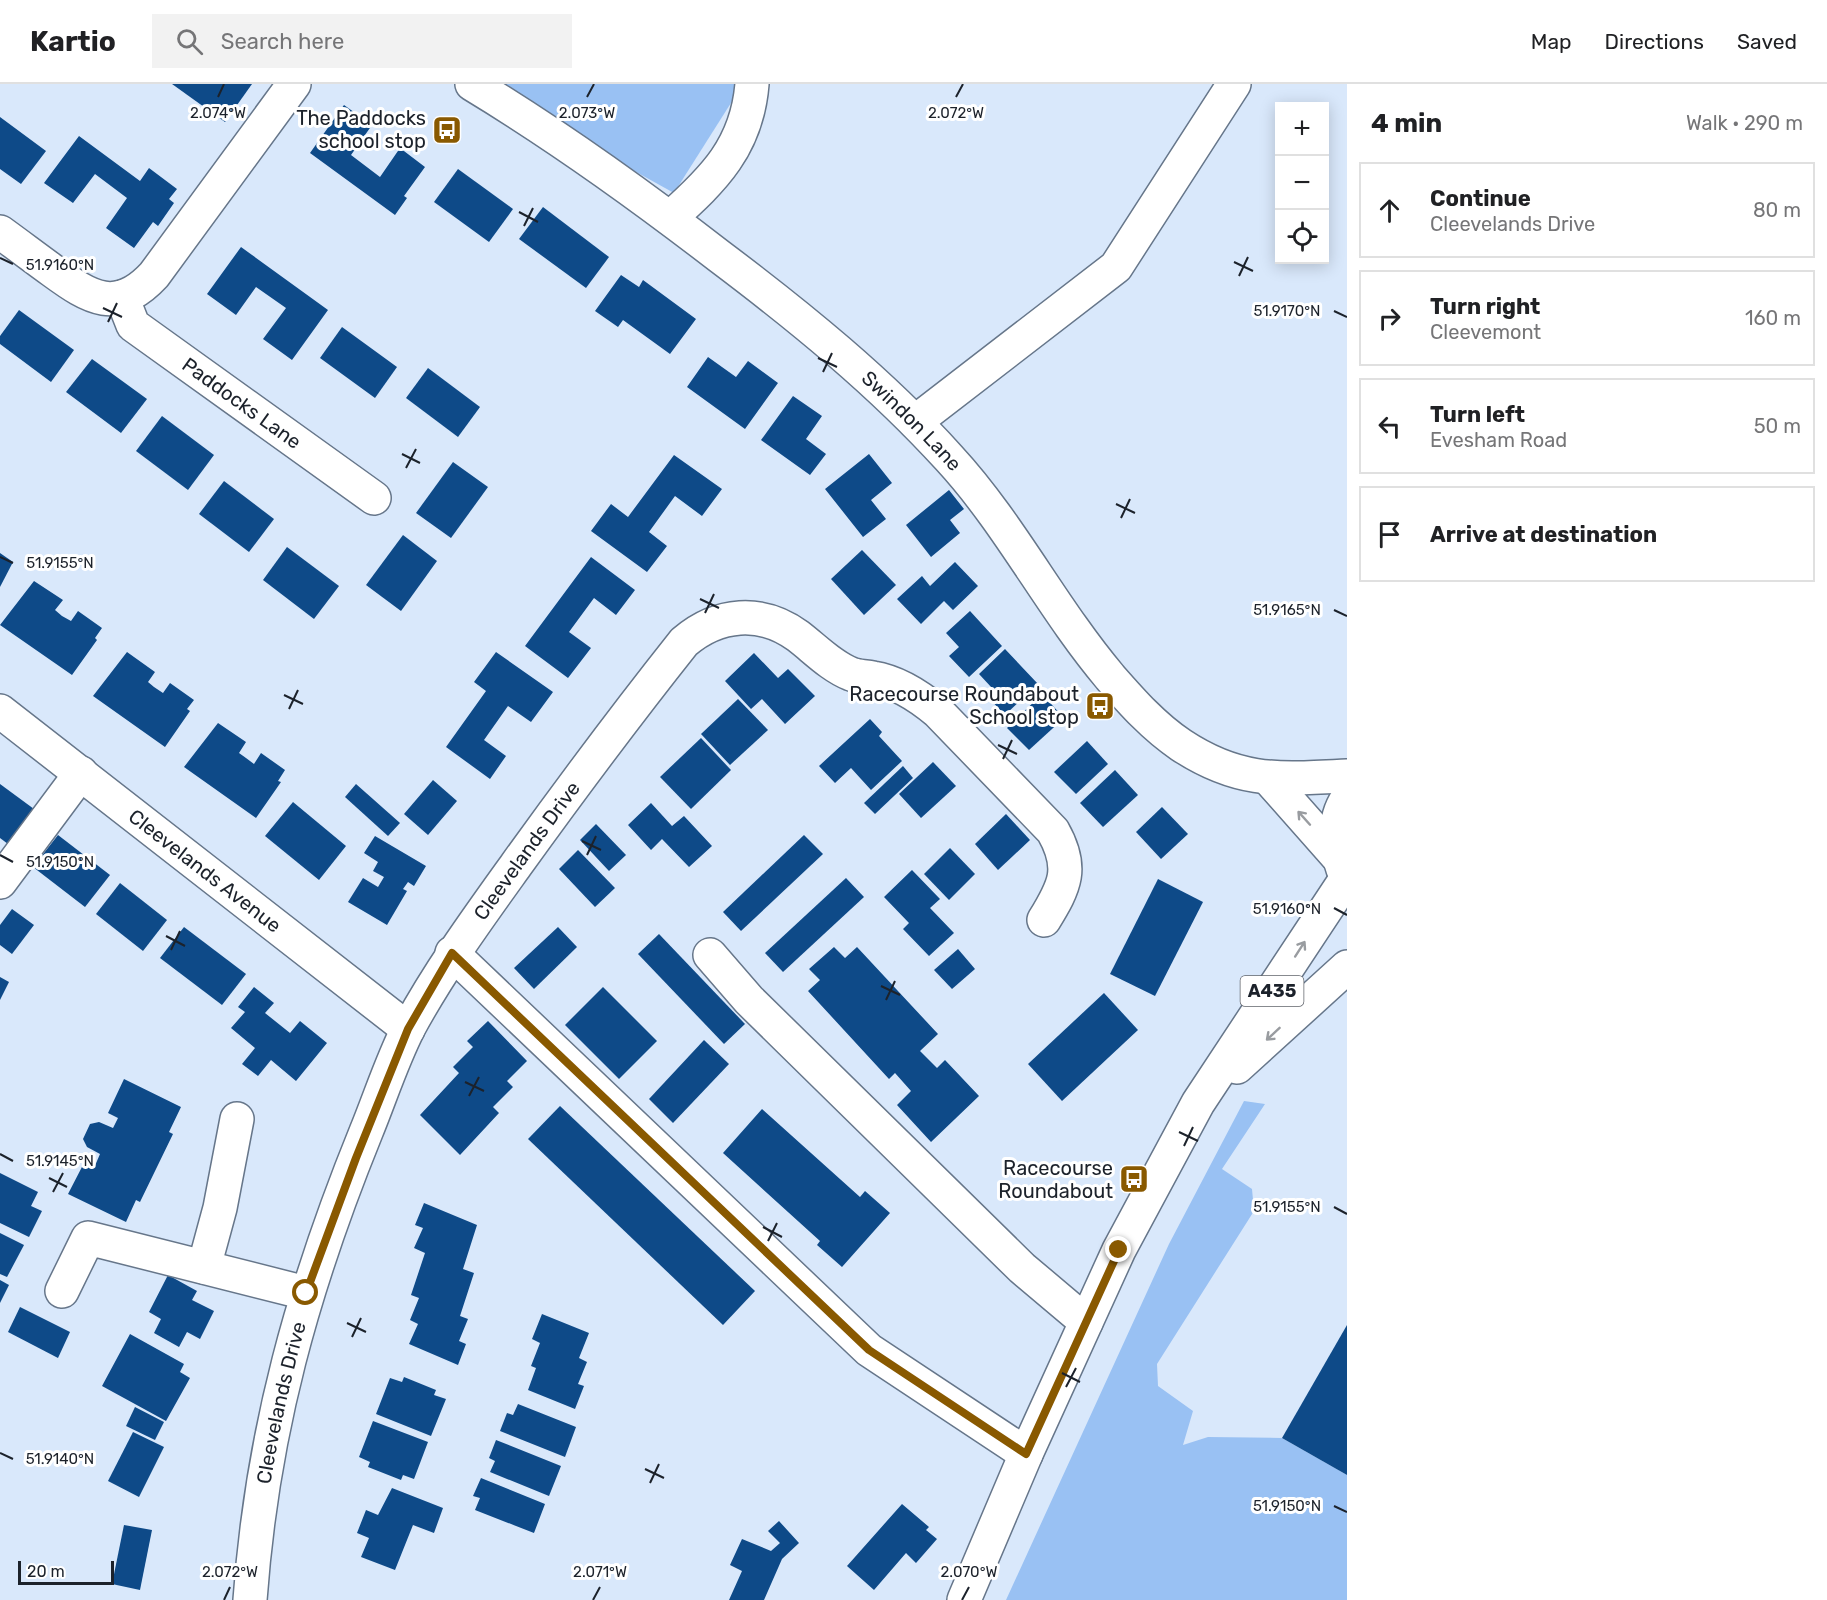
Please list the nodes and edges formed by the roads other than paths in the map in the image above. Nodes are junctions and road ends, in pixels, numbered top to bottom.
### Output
1 (294, 84) edge
2 (472, 84) edge
3 (752, 84) edge
4 (1234, 84) edge
5 (670, 218) junction
6 (0, 232) edge
7 (122, 297) junction
8 (915, 422) junction
9 (374, 498) dead end
10 (0, 711) edge
11 (81, 773) junction
12 (1347, 776) edge
13 (1269, 779) junction
14 (1347, 799) edge
15 (1344, 872) edge
16 (0, 882) edge
17 (1044, 920) dead end
18 (452, 953) junction
19 (710, 955) dead end
20 (1347, 967) edge
21 (408, 1029) junction
22 (1198, 1103) junction
23 (237, 1119) dead end
24 (204, 1267) junction
25 (62, 1291) dead end
26 (306, 1293) junction
27 (1086, 1322) junction
28 (1026, 1454) junction
29 (250, 1600) edge
30 (964, 1600) edge

1 - 7 street
2 - 5 street, Swindon Lane
3 - 5 street
4 - 8 street
5 - 8 street, Swindon Lane
6 - 7 street
7 - 9 street, Paddocks Lane
8 - 13 street, Swindon Lane
10 - 11 street, Cleevelands Avenue
11 - 16 street
11 - 21 street, Cleevelands Avenue
12 - 13 street, Swindon Lane
15 -> 13 street
14 - 15 street
22 -> 15 street, A435
17 - 18 street, Cleevelands Drive
18 - 21 street, Cleevelands Drive
18 - 28 street
19 - 27 street
20 -> 22 street, A435
21 - 26 street, Cleevelands Drive
22 - 27 street, A435
23 - 24 street
24 - 25 street
24 - 26 street
26 - 29 street, Cleevelands Drive
27 - 28 street, A435
28 - 30 street, A435

